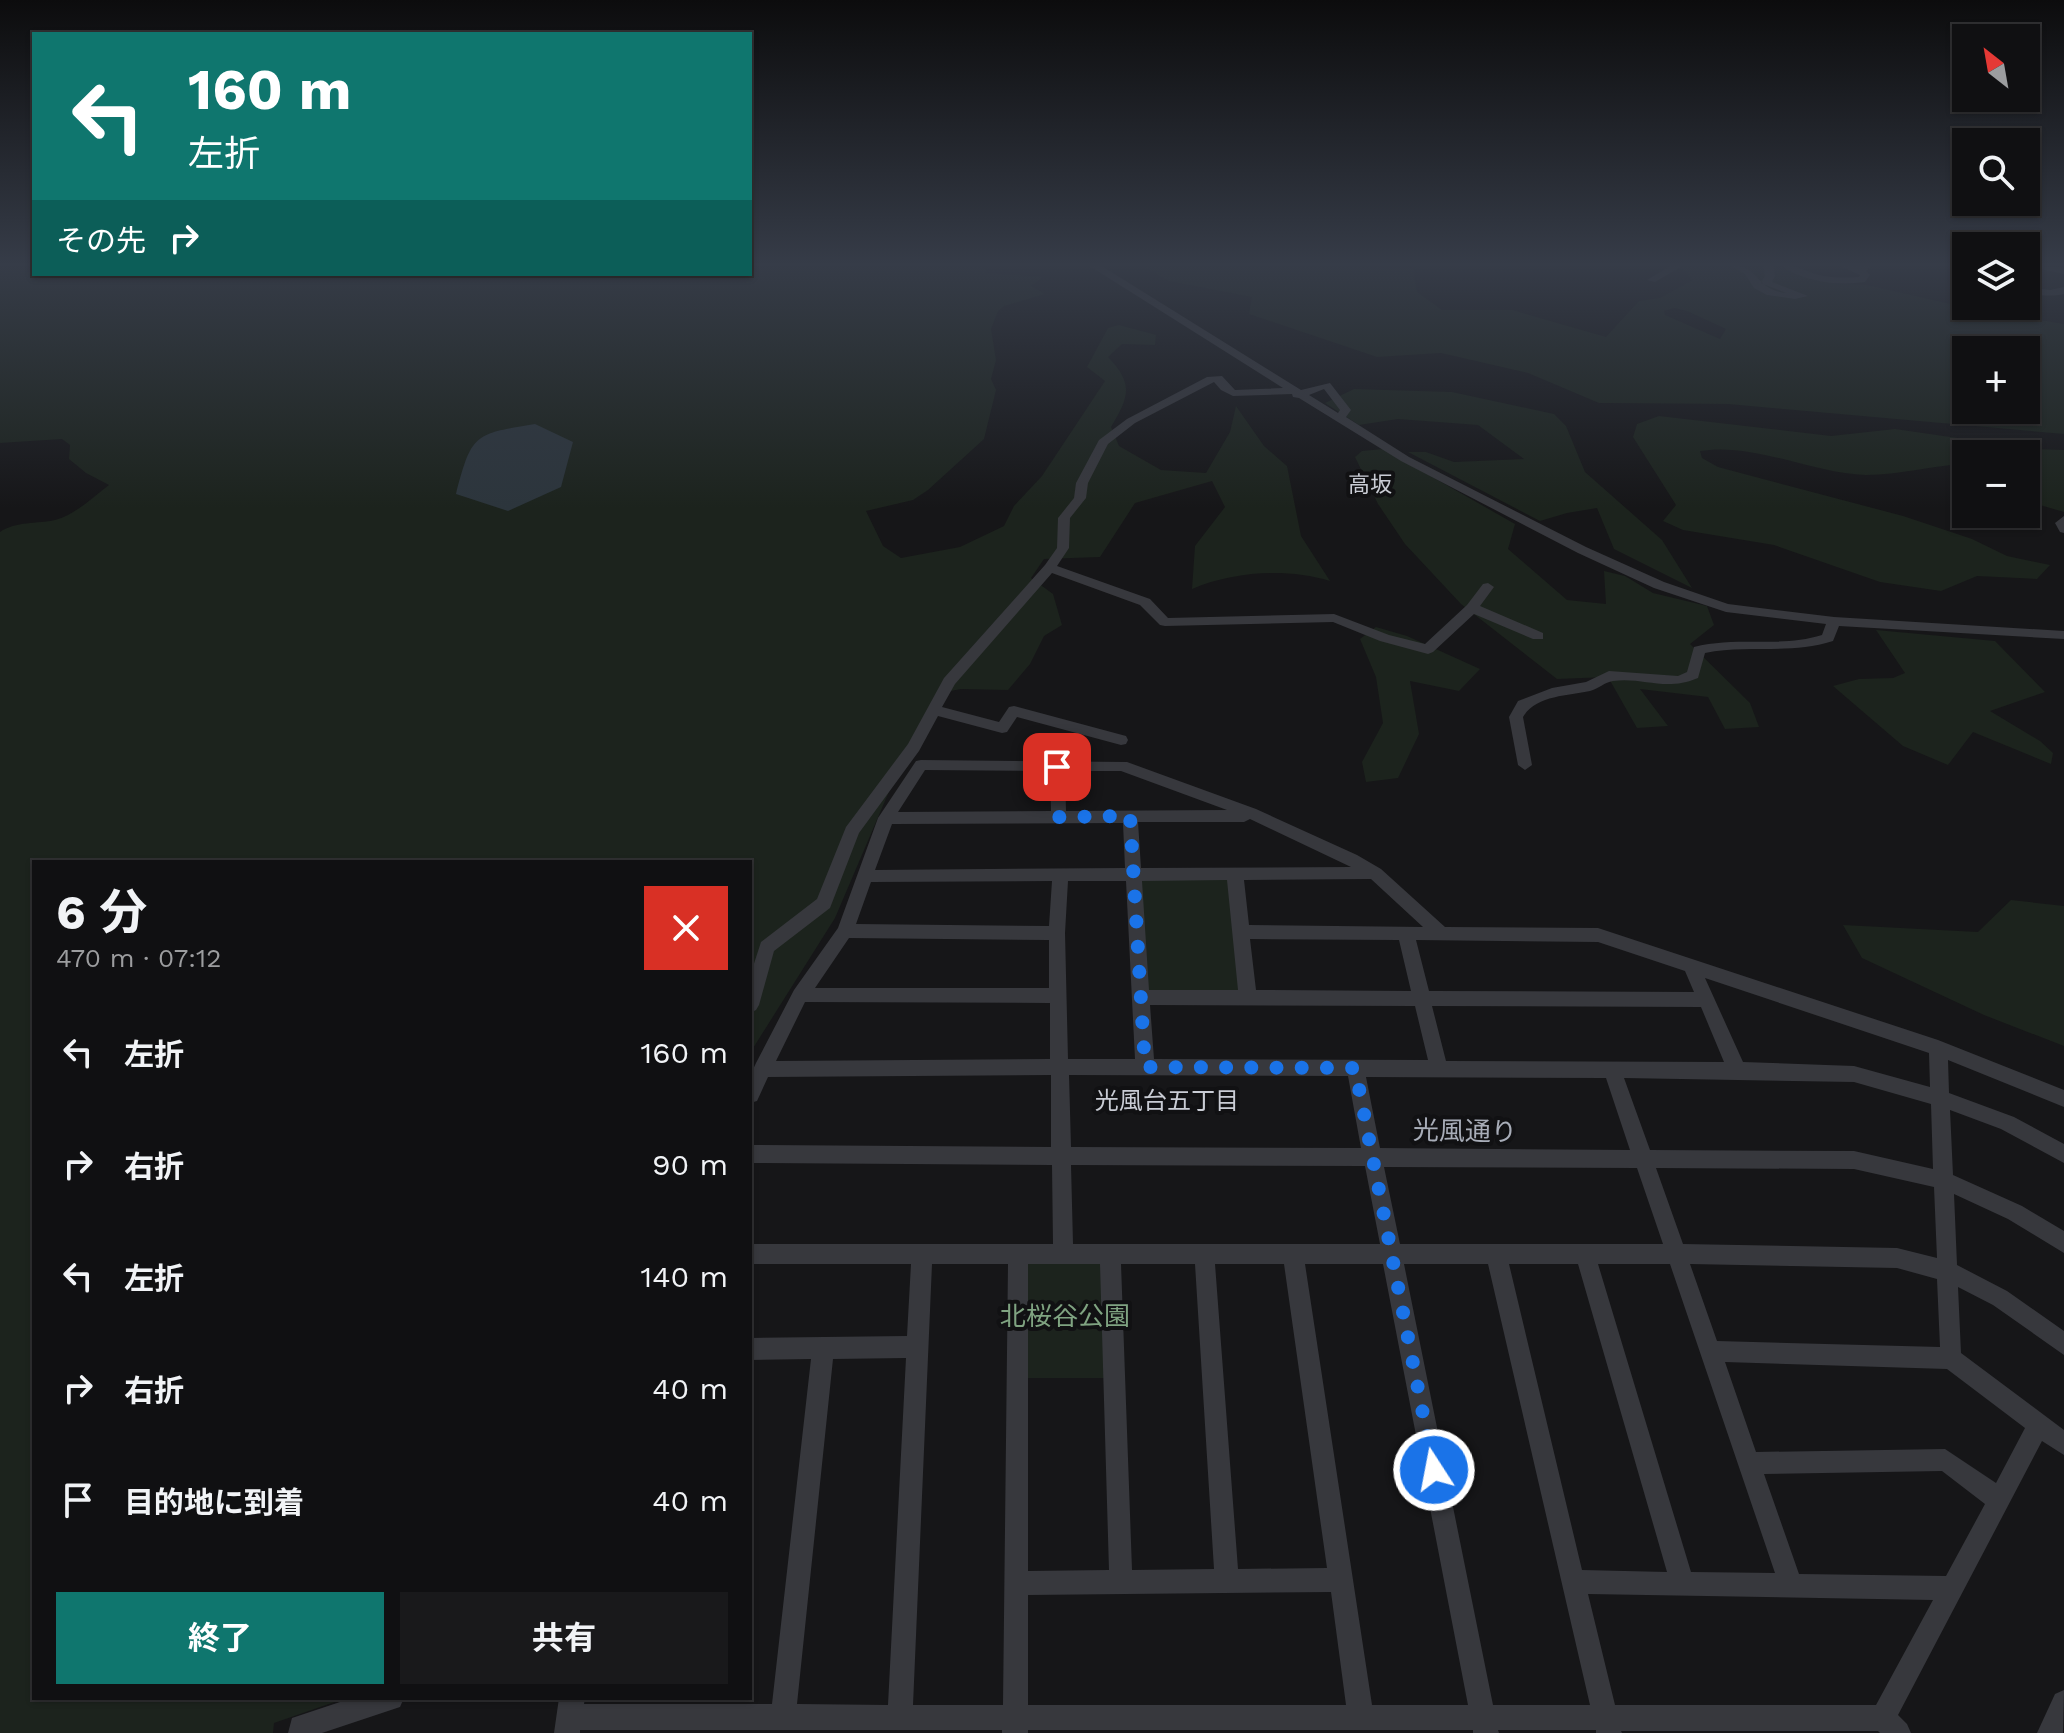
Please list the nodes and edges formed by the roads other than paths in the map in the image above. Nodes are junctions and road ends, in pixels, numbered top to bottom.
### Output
1 (1220, 346) edge
2 (1294, 393) junction
3 (1339, 419) junction
4 (2064, 520) edge
5 (2064, 529) edge
6 (1050, 568) junction
7 (1488, 587) dead end
8 (1472, 608) junction
9 (1834, 621) junction
10 (2064, 635) edge
11 (1538, 636) dead end
12 (935, 710) junction
13 (1121, 740) dead end
14 (1525, 765) dead end
15 (1057, 767) junction
16 (1130, 816) junction
17 (1257, 816) junction
18 (1059, 817) junction
19 (886, 818) junction
20 (1375, 873) junction
21 (1133, 874) junction
22 (1060, 875) junction
23 (1235, 875) junction
24 (866, 876) junction
25 (845, 931) junction
26 (1241, 932) junction
27 (1057, 933) junction
28 (1406, 933) junction
29 (1442, 934) junction
30 (1691, 966) junction
31 (800, 995) junction
32 (1059, 996) junction
33 (1141, 997) junction
34 (752, 998) edge
35 (1248, 998) junction
36 (1422, 1000) junction
37 (1705, 1000) junction
38 (1938, 1048) junction
39 (1060, 1067) junction
40 (1145, 1067) junction
41 (1355, 1068) junction
42 (762, 1069) junction
43 (1439, 1069) junction
44 (1612, 1069) junction
45 (1737, 1070) junction
46 (752, 1091) edge
47 (1940, 1098) junction
48 (2064, 1099) edge
49 (752, 1154) edge
50 (2064, 1154) edge
51 (1063, 1155) junction
52 (1371, 1156) junction
53 (1642, 1159) junction
54 (1942, 1179) junction
55 (2064, 1243) edge
56 (752, 1254) edge
57 (922, 1254) junction
58 (1018, 1254) junction
59 (1063, 1254) junction
60 (1110, 1254) junction
61 (1204, 1254) junction
62 (1293, 1254) junction
63 (1391, 1254) junction
64 (1496, 1254) junction
65 (1585, 1254) junction
66 (1676, 1254) junction
67 (1945, 1270) junction
68 (2064, 1344) edge
69 (918, 1347) junction
70 (823, 1348) junction
71 (752, 1349) edge
72 (1710, 1351) junction
73 (1951, 1358) junction
74 (2039, 1425) junction
75 (2064, 1444) edge
76 (1749, 1463) junction
77 (1999, 1500) junction
78 (1342, 1580) junction
79 (1227, 1581) junction
80 (1121, 1582) junction
81 (1575, 1582) junction
82 (1016, 1583) junction
83 (1682, 1583) junction
84 (1791, 1584) junction
85 (1952, 1588) junction
86 (385, 1700) edge
87 (2064, 1703) edge
88 (675, 1707) edge
89 (570, 1716) edge
90 (783, 1717) junction
91 (900, 1717) junction
92 (1361, 1718) junction
93 (1015, 1725) edge
94 (1484, 1725) edge
95 (1606, 1726) edge
96 (1724, 1726) edge
97 (1891, 1726) edge
98 (301, 1733) edge
99 (2050, 1733) edge

1 - 2 street
2 - 3 street
2 - 3 street
2 - 6 street
3 - 9 street
4 - 5 street
6 - 8 street
6 - 12 street
7 - 8 street
8 - 11 street
9 - 10 street
9 - 14 street
12 - 13 street
12 - 34 street
15 - 17 street
15 - 18 street
15 - 19 street
16 - 17 street
16 - 18 street
16 - 21 street
17 - 20 street
18 - 19 street
19 - 24 street
20 - 23 street
20 - 29 street
21 - 22 street
21 - 23 street
21 - 33 street
22 - 24 street
22 - 27 street
23 - 26 street
24 - 25 street
25 - 27 street
25 - 31 street
26 - 28 street
26 - 35 street
27 - 32 street
28 - 29 street
28 - 36 street
29 - 30 street
30 - 37 street
30 - 38 street
31 - 32 street
31 - 42 street
32 - 39 street
33 - 35 street
33 - 40 street
35 - 36 street
36 - 37 street
36 - 43 street
37 - 45 street
38 - 47 street
38 - 48 street
39 - 40 street
39 - 42 street
39 - 51 street
40 - 41 street
41 - 43 street
41 - 52 street
42 - 46 street
43 - 44 street
44 - 45 street
44 - 53 street
45 - 47 street
47 - 50 street
47 - 54 street
49 - 51 street, 光風通り
51 - 52 street, 光風通り
51 - 59 street
52 - 53 street, 光風通り
52 - 63 street
53 - 54 street, 光風通り
53 - 66 street
54 - 55 street, 光風通り
54 - 67 street
56 - 57 street
57 - 58 street
57 - 69 street
58 - 59 street
58 - 82 street
59 - 60 street
60 - 61 street
60 - 80 street
61 - 62 street
61 - 79 street
62 - 63 street
62 - 78 street
63 - 64 street
63 - 94 street
64 - 65 street
64 - 81 street
65 - 66 street
65 - 83 street
66 - 67 street
66 - 72 street
67 - 68 street
67 - 73 street
69 - 70 street
69 - 91 street
70 - 71 street
70 - 90 street
72 - 73 street
72 - 76 street
73 - 74 street
74 - 75 street
74 - 77 street
76 - 77 street
76 - 84 street
77 - 85 street
78 - 79 street
78 - 92 street
79 - 80 street
80 - 82 street
81 - 83 street
81 - 95 street
82 - 93 street
83 - 84 street
84 - 85 street
85 - 97 street
86 - 98 street
87 - 99 street
88 - 89 street
88 - 90 street
90 - 91 street
91 - 93 street
92 - 93 street
92 - 94 street
94 - 95 street
95 - 96 street
96 - 97 street

